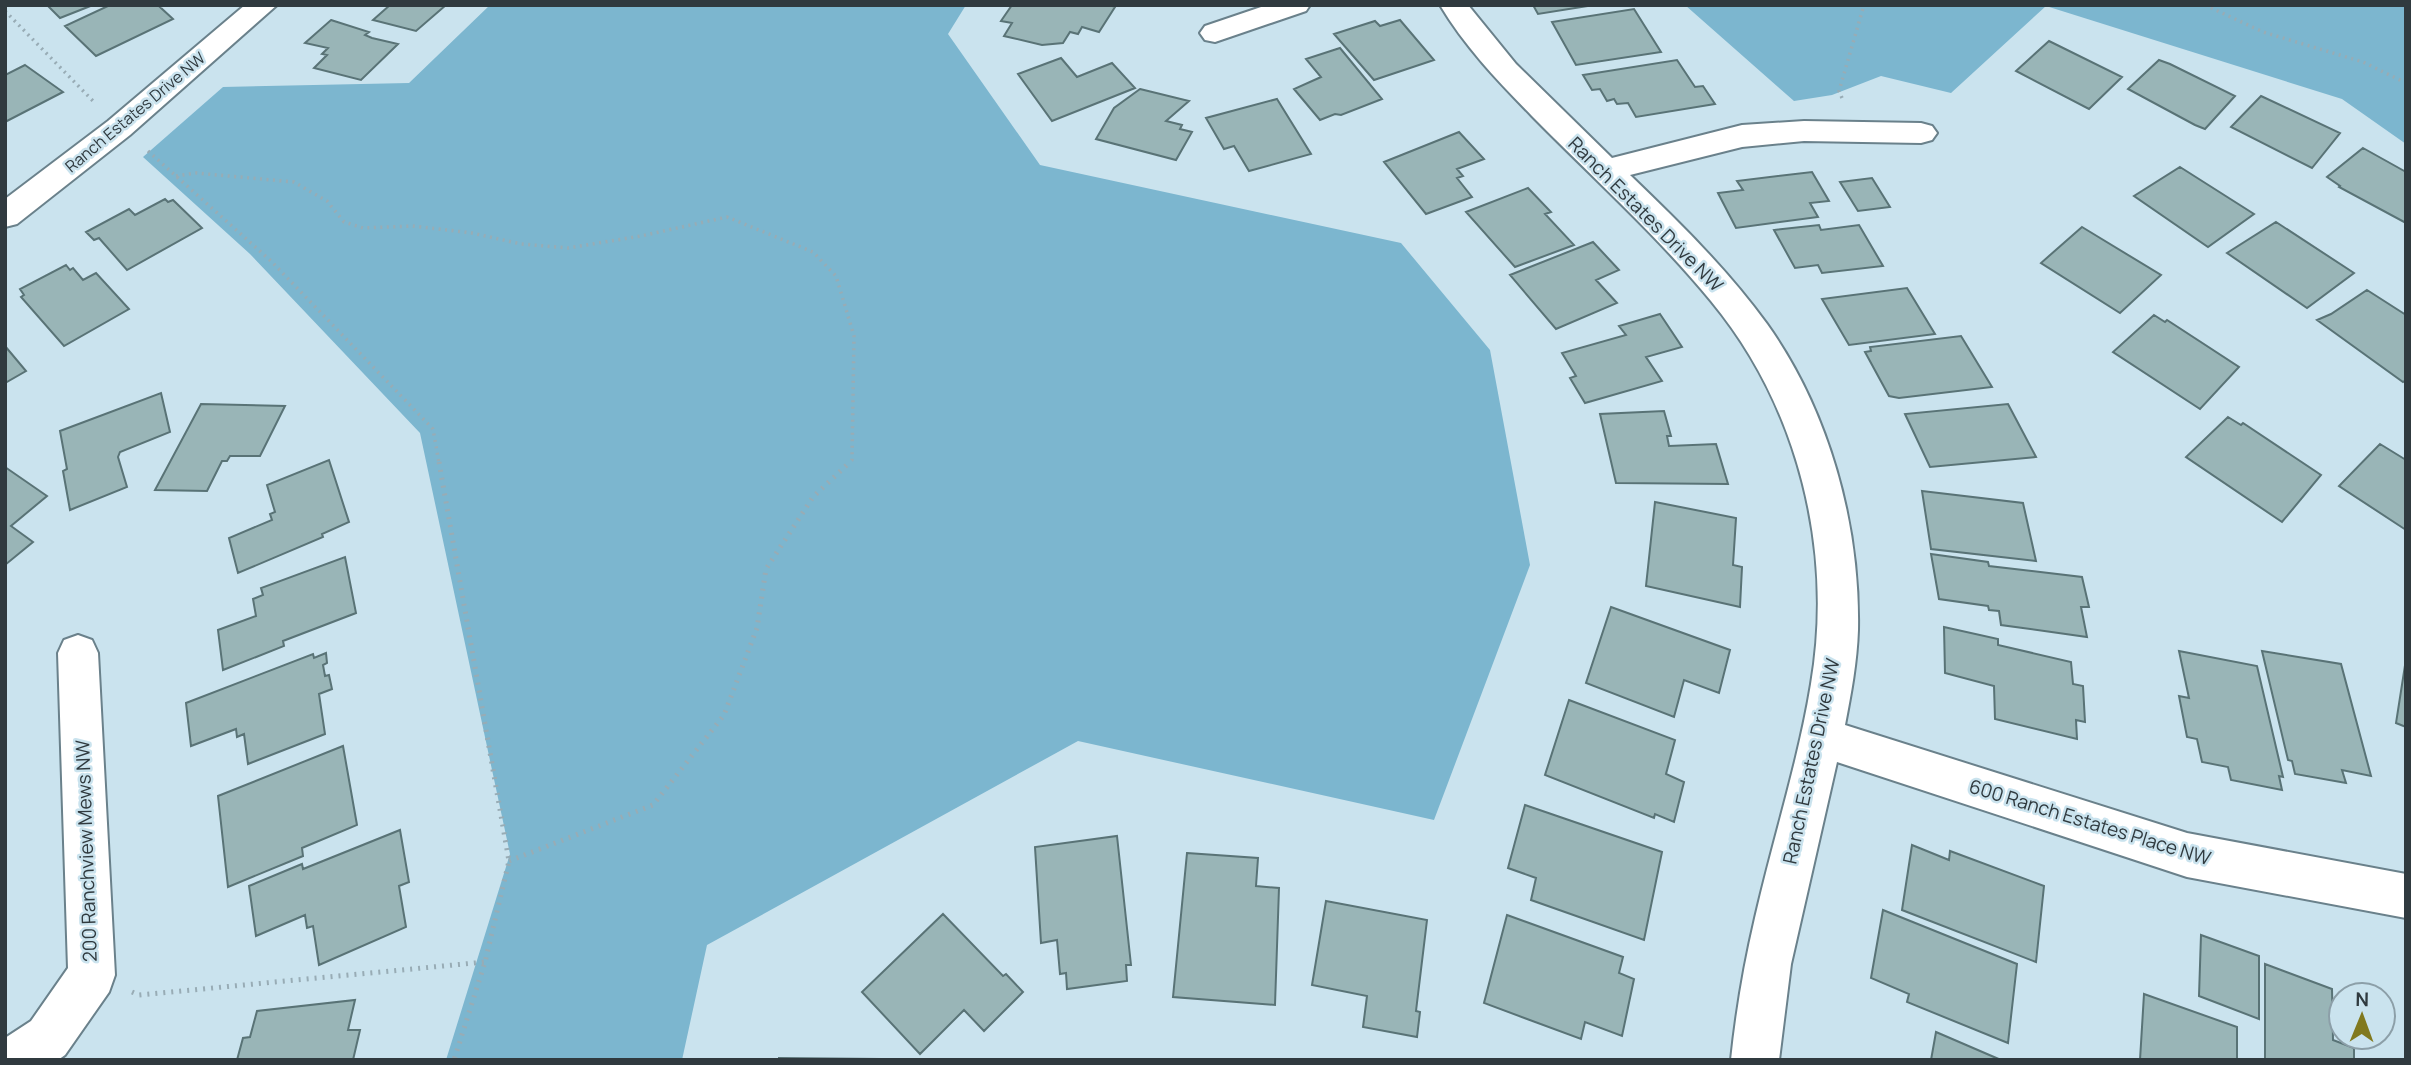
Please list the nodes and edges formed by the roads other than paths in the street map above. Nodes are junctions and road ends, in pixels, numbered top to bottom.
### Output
1 (263, 5) edge
2 (1296, 5) edge
3 (1454, 5) edge
4 (1215, 33) dead end
5 (1921, 133) dead end
6 (1603, 171) junction
7 (5, 216) edge
8 (78, 653) dead end
9 (1820, 737) junction
10 (2406, 896) edge
11 (14, 1060) edge
12 (1755, 1060) edge

1 - 7 street, Ranch Estates Drive NW
2 - 4 street
3 - 6 street, Ranch Estates Drive NW
5 - 6 street
6 - 9 street, Ranch Estates Drive NW
8 - 11 street, 200 Ranchview Mews NW
9 - 10 street, 600 Ranch Estates Place NW
9 - 12 street, Ranch Estates Drive NW

